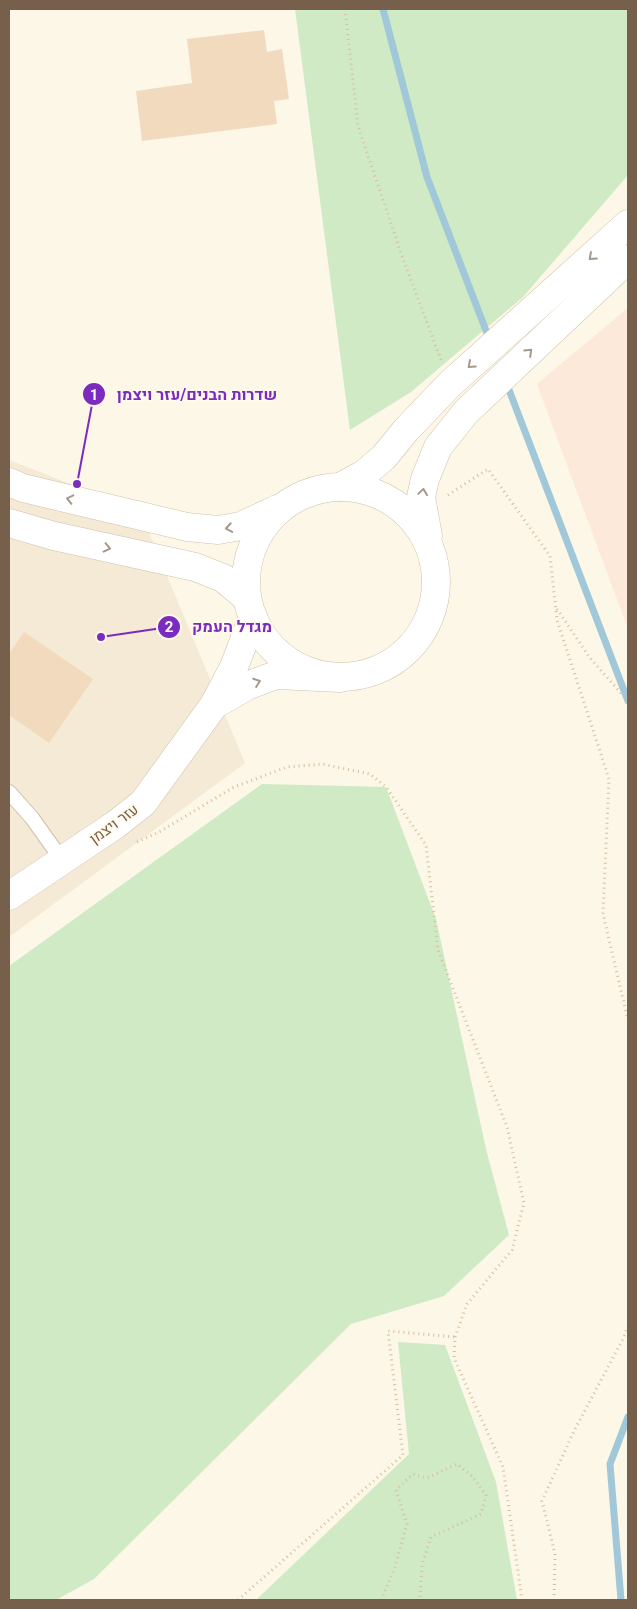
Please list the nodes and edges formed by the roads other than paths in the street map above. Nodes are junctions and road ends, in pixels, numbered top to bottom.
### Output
1 (628, 224) edge
2 (628, 259) edge
3 (9, 482) edge
4 (340, 487) junction
5 (290, 502) junction
6 (9, 523) edge
7 (432, 557) junction
8 (250, 608) junction
9 (340, 678) junction
10 (214, 705) junction
11 (9, 792) edge
12 (62, 860) junction
13 (9, 896) edge

1 -> 4 main road
7 -> 2 main road
5 -> 3 main road
4 - 5 main road
4 - 7 main road
5 - 8 main road
6 -> 8 main road
7 - 9 main road
8 - 9 main road
8 - 10 main road, עזר ויצמן
10 -> 9 main road
10 - 12 main road, עזר ויצמן
11 - 12 lane
12 - 13 main road, עזר ויצמן

